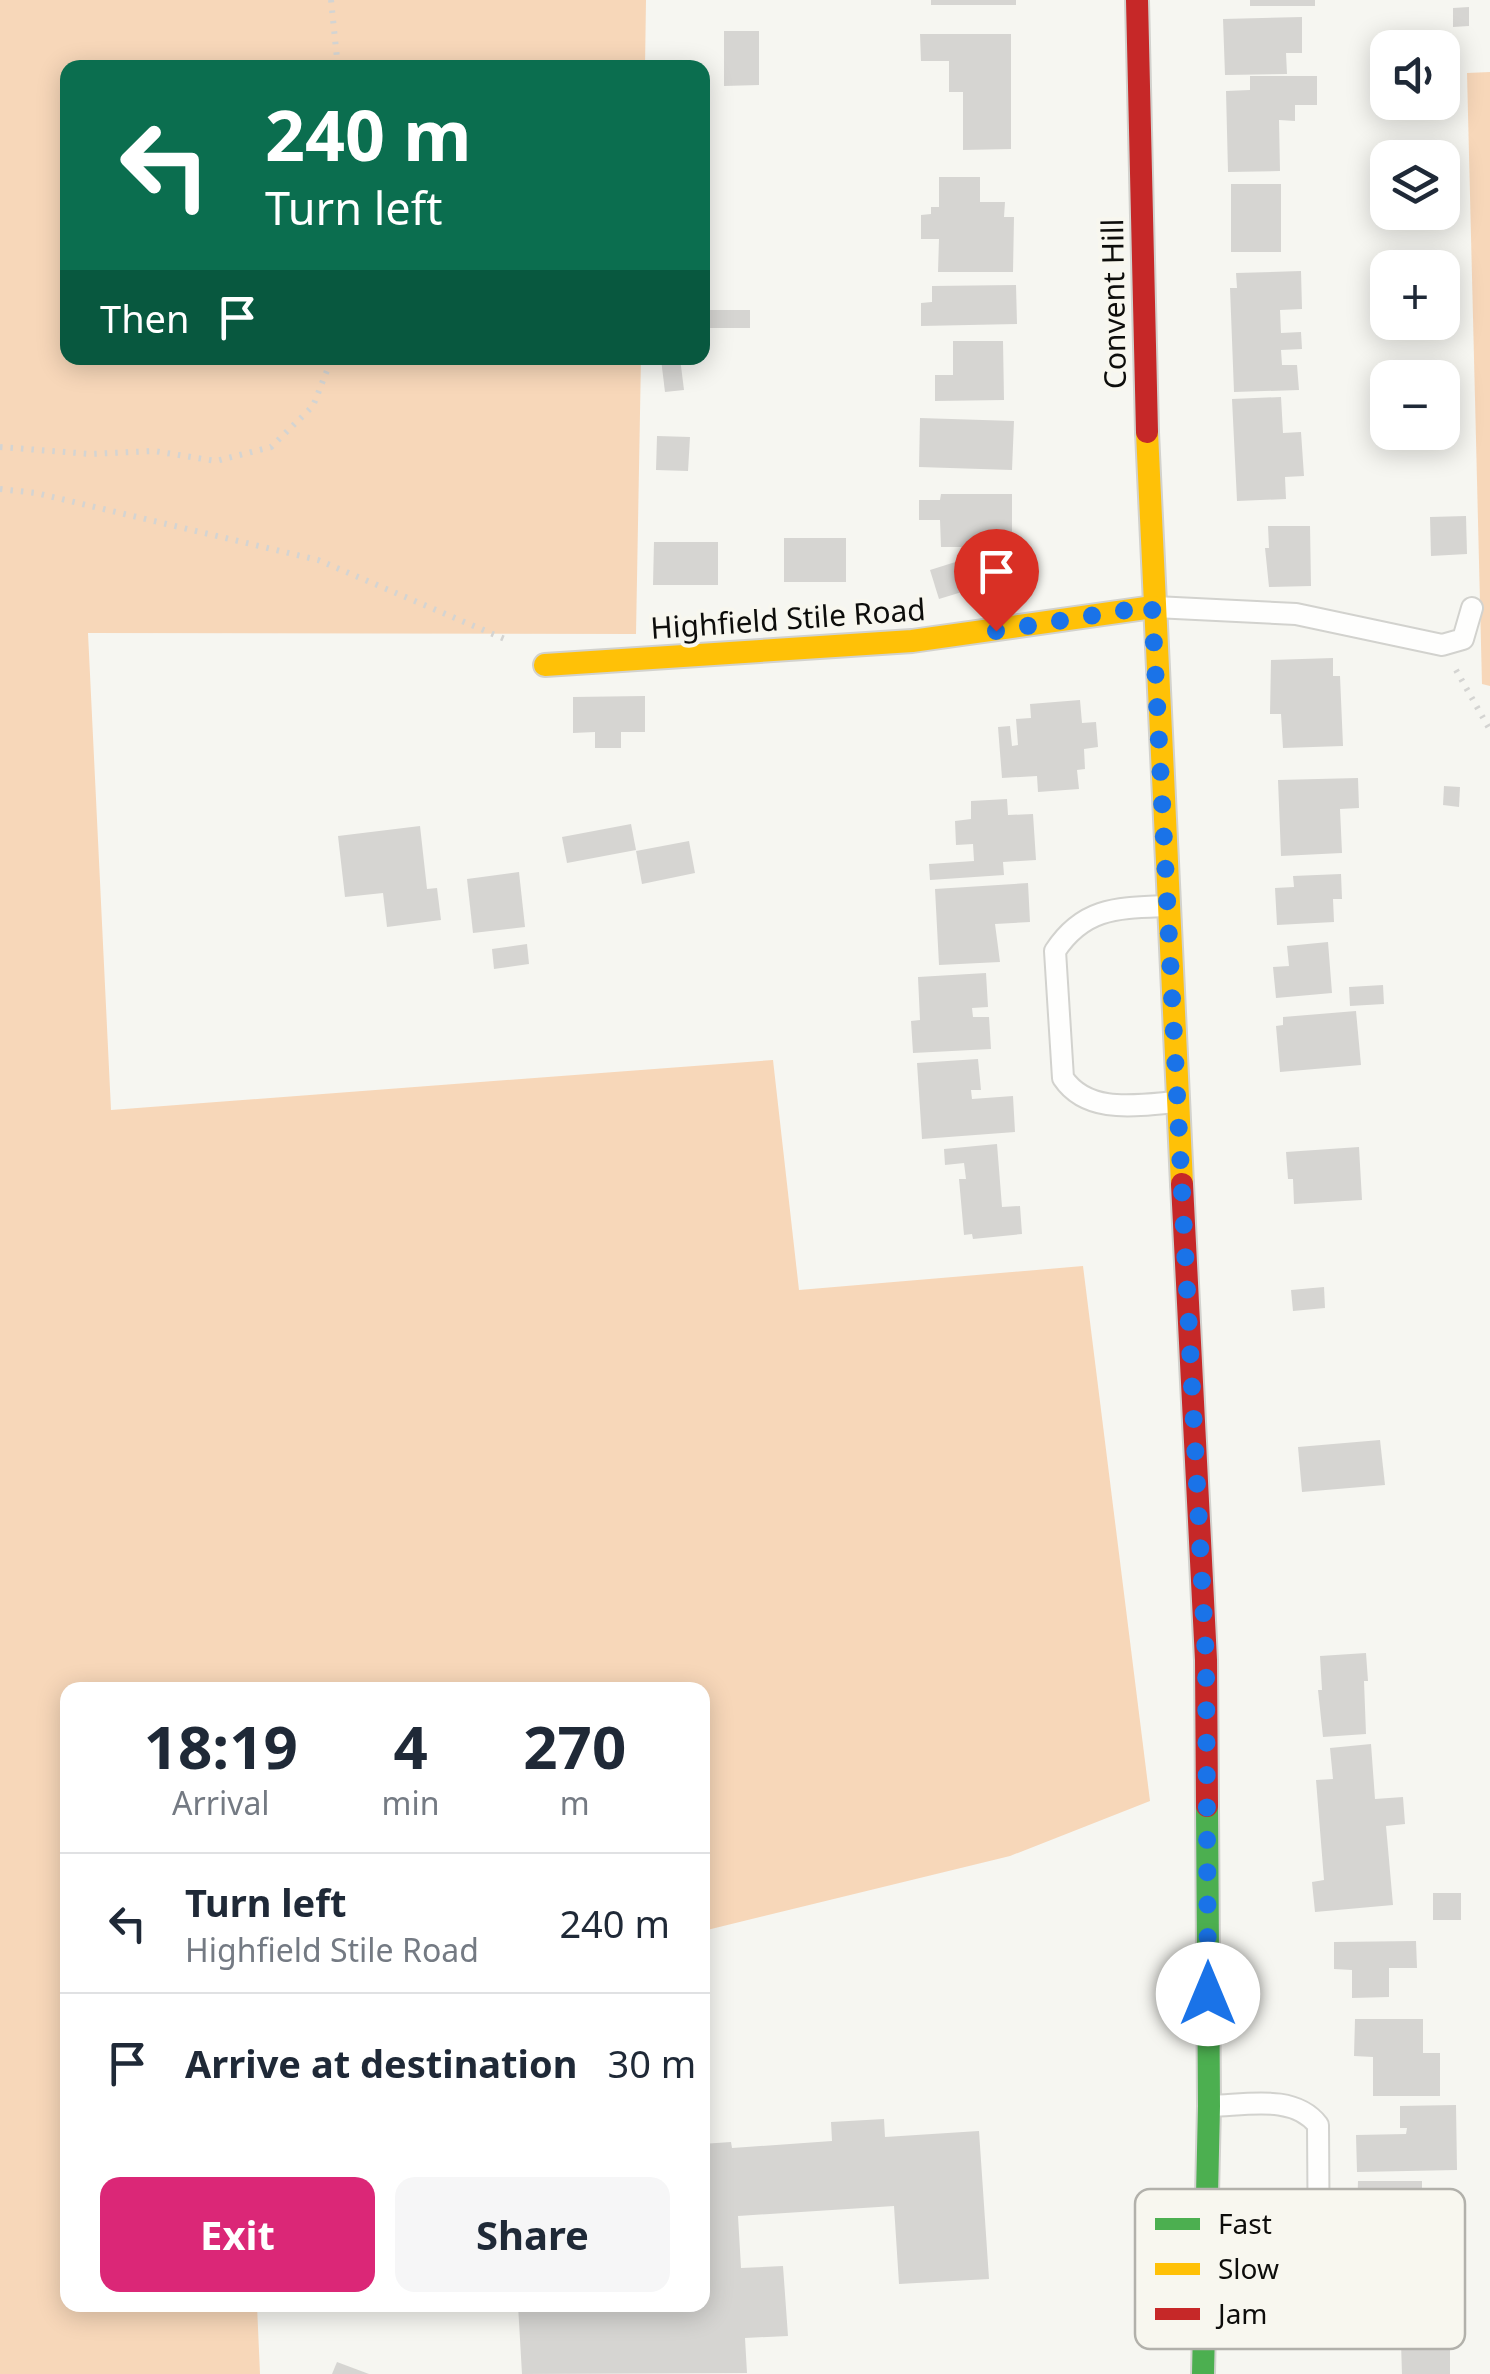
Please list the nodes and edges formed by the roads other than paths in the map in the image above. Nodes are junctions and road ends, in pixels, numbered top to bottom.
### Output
1 (1137, 0) edge
2 (1152, 606) junction
3 (1472, 608) dead end
4 (545, 665) road end
5 (1166, 906) junction
6 (1178, 1102) junction
7 (1209, 2106) junction
8 (1207, 2189) edge
9 (1318, 2189) edge

1 - 2 main road, Convent Hill
2 - 3 lane
2 - 4 main road, Highfield Stile Road
2 - 5 main road, Convent Hill
5 - 6 main road, Convent Hill
5 - 6 lane
6 - 7 main road, Convent Hill
7 - 8 main road, Convent Hill
7 - 9 lane

